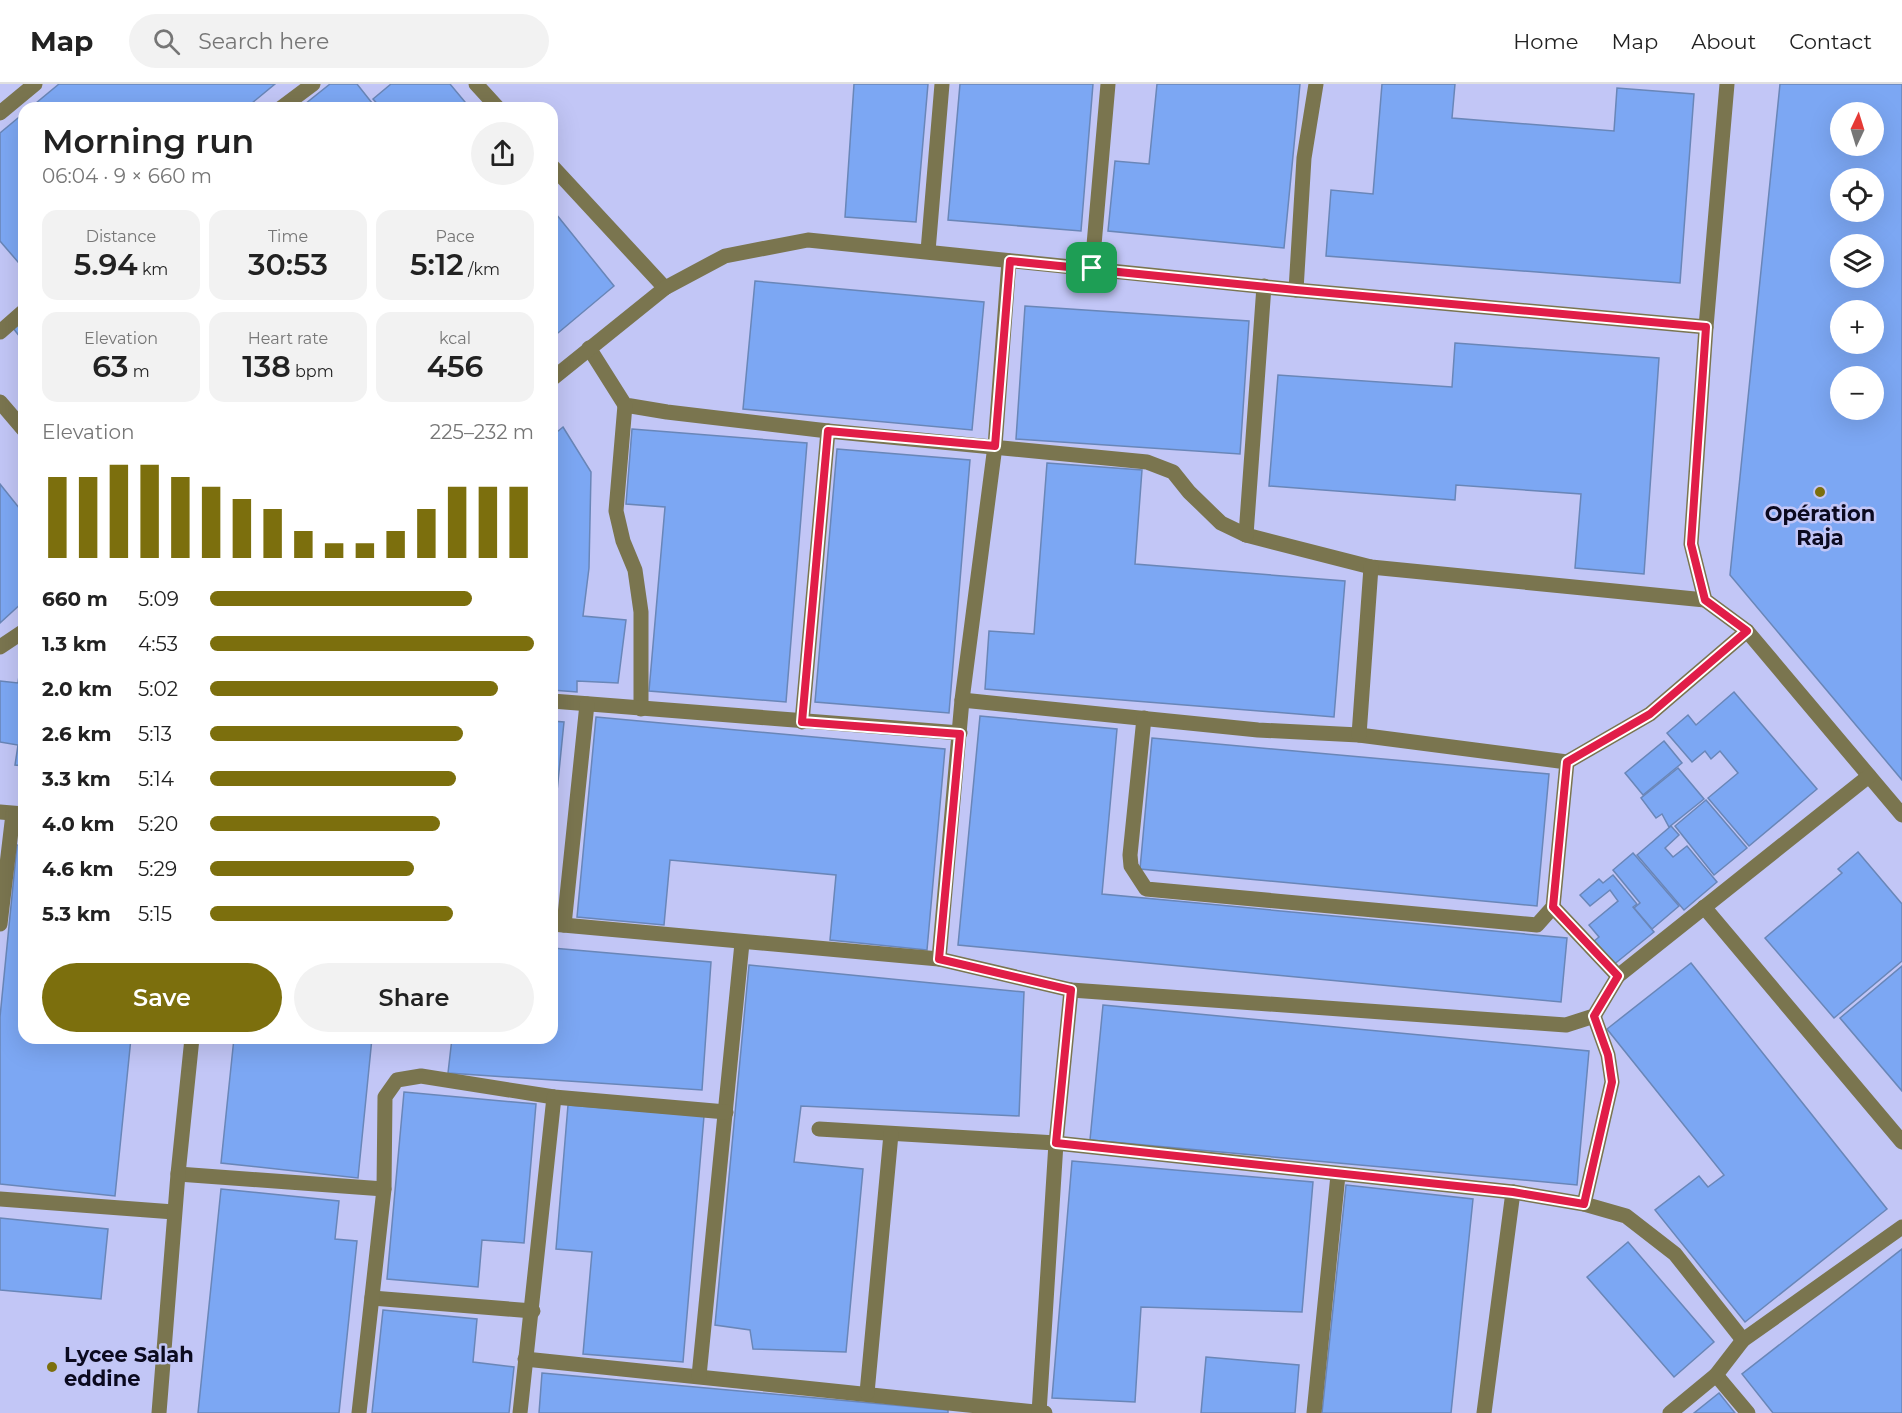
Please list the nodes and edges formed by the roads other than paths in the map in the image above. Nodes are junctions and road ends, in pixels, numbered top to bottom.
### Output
1 (35, 84) edge
2 (313, 84) edge
3 (476, 84) edge
4 (942, 84) edge
5 (1108, 84) edge
6 (1316, 84) edge
7 (1727, 84) edge
8 (289, 102) edge
9 (492, 102) edge
10 (0, 113) edge
11 (558, 172) edge
12 (928, 251) junction
13 (1010, 261) junction
14 (1092, 268) junction
15 (1264, 286) junction
16 (665, 288) junction
17 (1296, 290) junction
18 (18, 316) edge
19 (1706, 327) junction
20 (0, 332) edge
21 (589, 348) junction
22 (558, 374) edge
23 (0, 402) edge
24 (625, 405) junction
25 (18, 422) edge
26 (828, 431) junction
27 (995, 446) junction
28 (1246, 535) junction
29 (1371, 567) junction
30 (1705, 600) junction
31 (1747, 631) junction
32 (18, 635) edge
33 (0, 647) edge
34 (962, 700) junction
35 (558, 702) edge
36 (587, 704) junction
37 (641, 709) junction
38 (1144, 718) junction
39 (802, 722) junction
40 (960, 734) junction
41 (1359, 735) junction
42 (1567, 762) junction
43 (1869, 777) junction
44 (12, 813) edge
45 (1902, 815) edge
46 (1553, 907) junction
47 (1704, 907) junction
48 (0, 924) edge
49 (558, 925) edge
50 (742, 943) junction
51 (939, 959) junction
52 (1618, 976) junction
53 (1071, 990) junction
54 (1594, 1016) junction
55 (191, 1044) edge
56 (554, 1097) junction
57 (726, 1112) junction
58 (819, 1129) dead end
59 (891, 1134) junction
60 (1902, 1142) edge
61 (1056, 1143) junction
62 (178, 1174) junction
63 (1338, 1175) junction
64 (384, 1189) junction
65 (1513, 1192) junction
66 (0, 1199) edge
67 (1584, 1204) junction
68 (174, 1212) junction
69 (1902, 1227) edge
70 (372, 1298) junction
71 (533, 1311) junction
72 (1743, 1340) junction
73 (525, 1359) junction
74 (1716, 1375) junction
75 (699, 1376) junction
76 (867, 1393) junction
77 (159, 1413) edge
78 (359, 1413) edge
79 (520, 1413) edge
80 (1039, 1413) edge
81 (1045, 1413) edge
82 (1314, 1413) edge
83 (1484, 1413) edge
84 (1670, 1413) edge
85 (1748, 1413) edge

1 - 10 street
2 - 8 street
3 - 9 street
4 - 12 street
5 - 14 street
6 - 17 street
7 - 19 street
11 - 16 street
12 - 13 street
12 - 16 street
13 - 14 street
13 - 27 street
14 - 15 street
15 - 17 street
15 - 28 street
16 - 21 street
17 - 19 street
18 - 20 street
19 - 30 street
21 - 22 street
21 - 24 street
23 - 25 street
24 - 26 street
24 - 37 street
26 - 27 street
26 - 39 street
27 - 28 street
27 - 34 street
28 - 29 street
29 - 30 street
29 - 41 street
30 - 31 street
31 - 42 street
31 - 43 street
32 - 33 street
34 - 38 street
34 - 40 street
35 - 36 street
36 - 37 street
36 - 49 street
37 - 39 street
38 - 41 street
38 - 46 street
39 - 40 street
40 - 51 street
41 - 42 street
42 - 46 street
43 - 45 street
43 - 47 street
44 - 48 street
46 - 52 street
47 - 52 street
47 - 60 street
49 - 50 street
50 - 51 street
50 - 57 street
51 - 53 street
52 - 54 street
53 - 54 street
53 - 61 street
54 - 67 street
55 - 62 street
56 - 57 street
56 - 64 street
56 - 71 street
57 - 75 street
58 - 59 street
59 - 61 street
59 - 76 street
61 - 63 street
61 - 80 street
62 - 64 street
62 - 68 street
63 - 65 street
63 - 82 street
64 - 70 street
65 - 67 street
65 - 83 street
66 - 68 street
67 - 72 street
68 - 77 street
69 - 72 street
70 - 71 street
70 - 78 street
71 - 73 street
72 - 74 street
73 - 75 street
73 - 79 street
74 - 84 street
74 - 85 street
75 - 76 street
76 - 80 street
80 - 81 street

